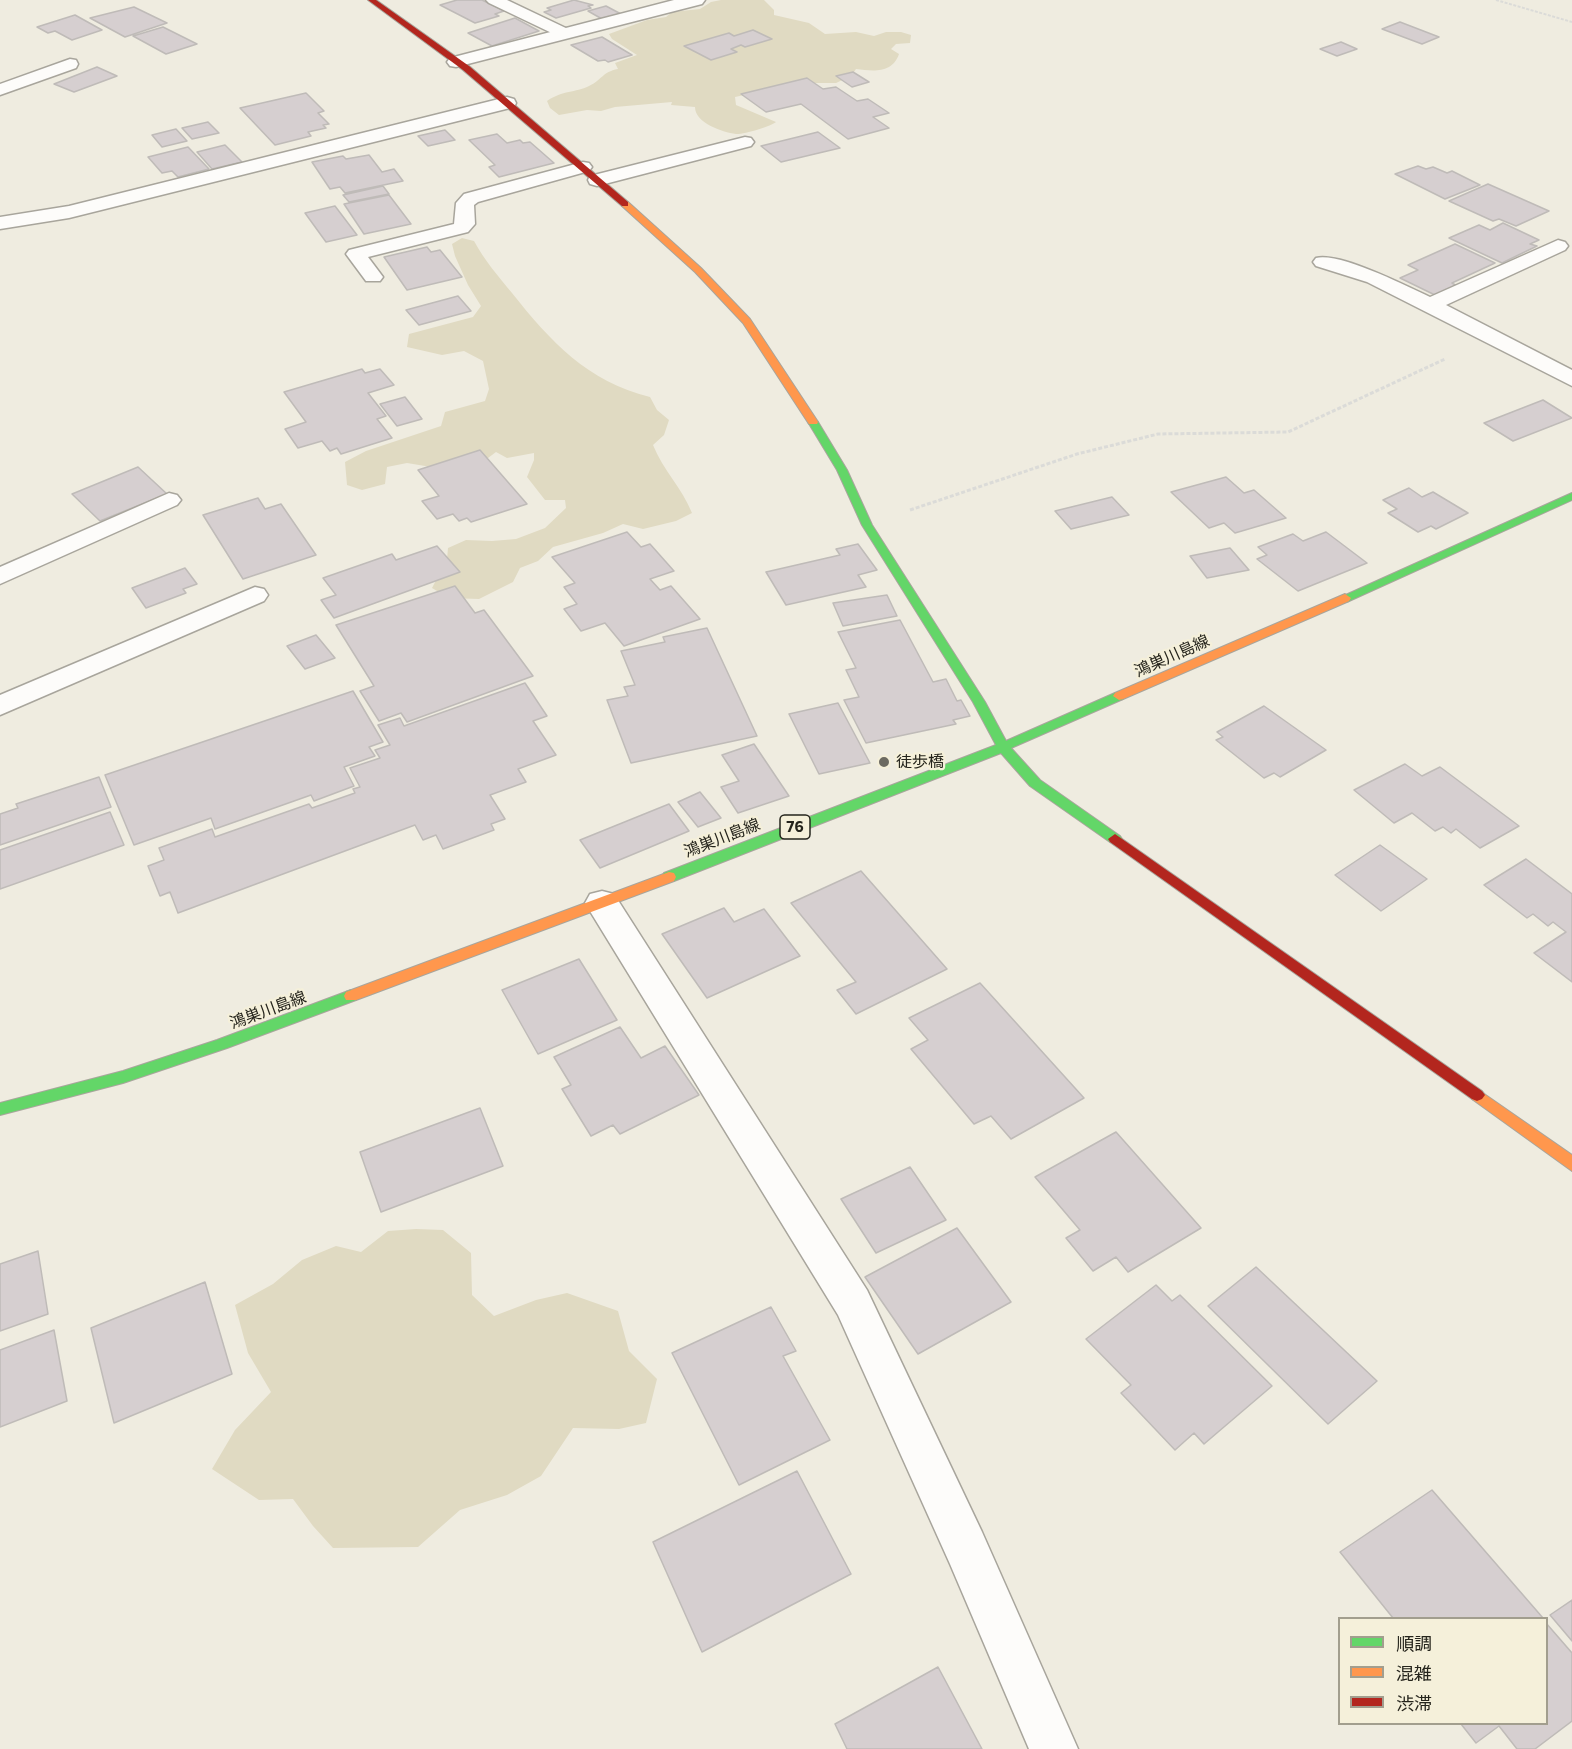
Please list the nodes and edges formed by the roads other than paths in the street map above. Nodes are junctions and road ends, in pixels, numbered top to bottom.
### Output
1 (371, 0) edge
2 (494, 0) edge
3 (696, 0) edge
4 (564, 33) junction
5 (456, 62) junction
6 (70, 63) dead end
7 (0, 90) edge
8 (507, 103) junction
9 (745, 142) dead end
10 (590, 174) junction
11 (0, 223) edge
12 (1558, 246) dead end
13 (1323, 262) dead end
14 (373, 277) dead end
15 (1430, 304) junction
16 (1572, 379) edge
17 (1572, 496) edge
18 (169, 500) dead end
19 (0, 576) edge
20 (255, 595) dead end
21 (0, 706) edge
22 (1003, 747) junction
23 (602, 903) junction
24 (0, 1109) edge
25 (1572, 1164) edge
26 (1054, 1749) edge

1 - 5 street
2 - 4 lane
3 - 4 street
4 - 5 street
5 - 8 street
6 - 7 lane
8 - 10 street
8 - 11 street
9 - 10 lane
10 - 14 lane
10 - 22 street
12 - 15 lane
13 - 15 lane
15 - 16 lane
17 - 22 street, 鴻巣川島線 / 76
18 - 19 lane
20 - 21 lane
22 - 23 street, 鴻巣川島線 / 76
22 - 25 street
23 - 24 street, 鴻巣川島線 / 76
23 - 26 street

